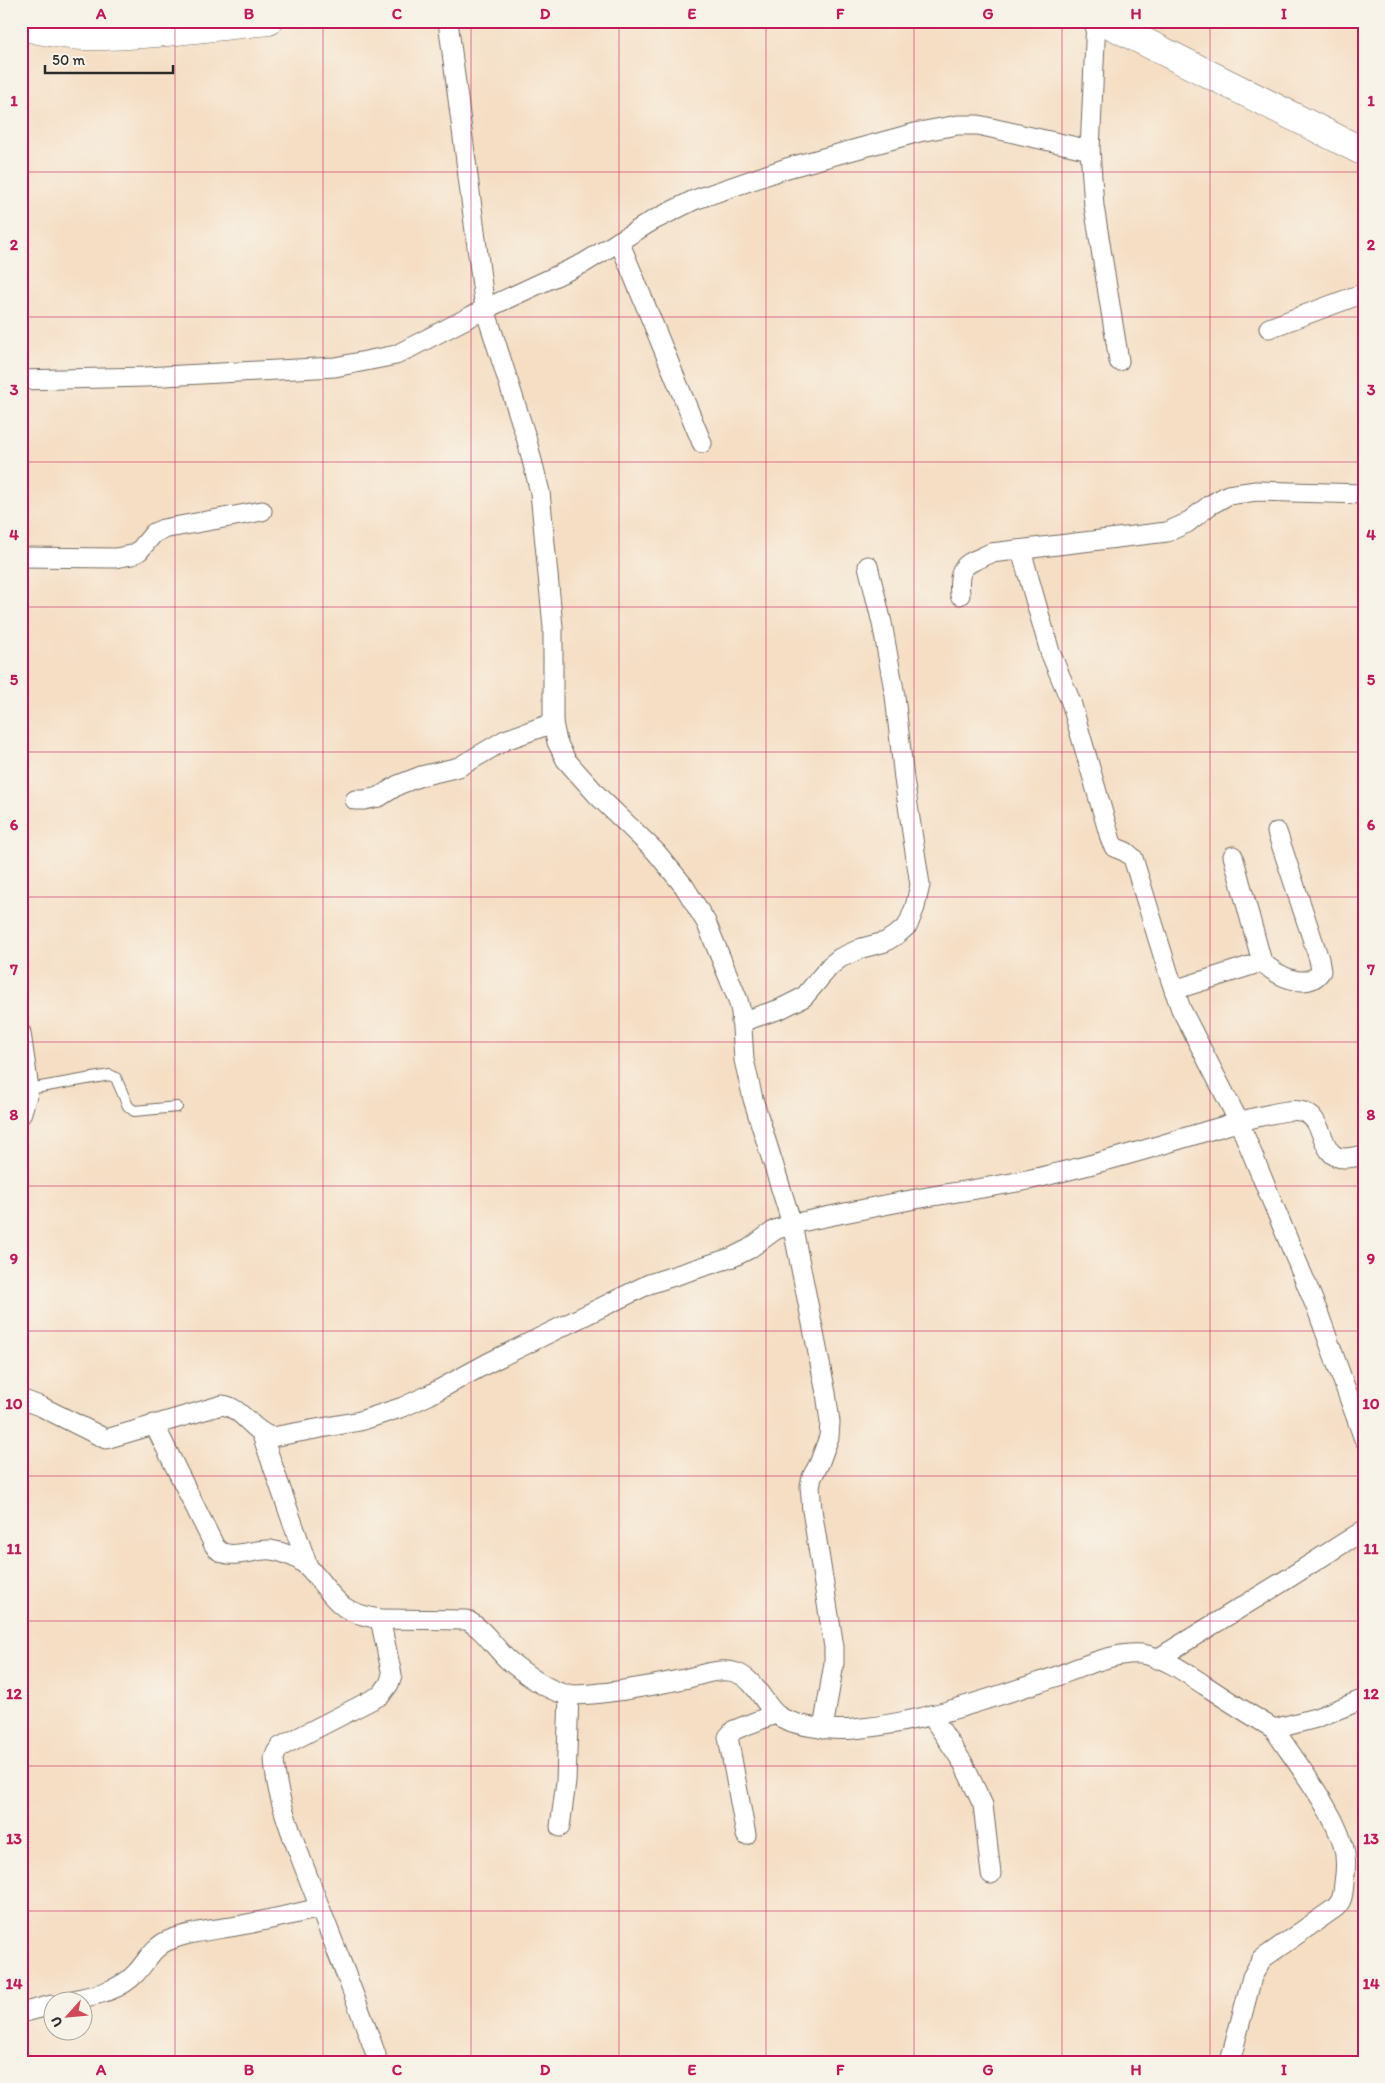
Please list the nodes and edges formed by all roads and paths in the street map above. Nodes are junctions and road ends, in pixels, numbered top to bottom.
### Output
1 (269, 21) edge
2 (448, 21) edge
3 (1096, 21) edge
4 (1103, 21) edge
5 (21, 26) edge
6 (1090, 150) junction
7 (1364, 152) edge
8 (620, 241) junction
9 (1364, 293) edge
10 (485, 309) junction
11 (1270, 328) dead end
12 (1119, 360) dead end
13 (21, 380) edge
14 (702, 443) dead end
15 (1364, 494) edge
16 (262, 511) dead end
17 (1021, 550) junction
18 (21, 557) edge
19 (868, 566) dead end
20 (960, 595) dead end
21 (553, 723) junction
22 (355, 800) dead end
23 (1277, 832) dead end
24 (1234, 856) dead end
25 (1262, 962) junction
26 (1174, 990) junction
27 (741, 1022) junction
28 (21, 1033) edge
29 (25, 1090) edge
30 (177, 1107) dead end
31 (21, 1115) edge
32 (1239, 1122) junction
33 (1364, 1155) edge
34 (792, 1224) junction
35 (21, 1400) edge
36 (154, 1424) junction
37 (260, 1432) junction
38 (1364, 1439) edge
39 (1364, 1530) edge
40 (307, 1564) junction
41 (380, 1619) junction
42 (1157, 1659) junction
43 (570, 1694) junction
44 (1364, 1699) edge
45 (775, 1714) junction
46 (931, 1715) junction
47 (823, 1729) junction
48 (1274, 1729) junction
49 (560, 1827) dead end
50 (746, 1836) dead end
51 (991, 1874) dead end
52 (320, 1908) junction
53 (92, 1996) edge
54 (42, 2008) edge
55 (21, 2013) edge
56 (376, 2055) dead end
57 (1227, 2060) edge

1 - 5 main road
2 - 10 street
3 - 6 street
4 - 7 main road
6 - 8 street
6 - 12 street
8 - 10 street
8 - 14 street
9 - 11 street
10 - 13 street
10 - 21 street
15 - 17 street
16 - 18 street
17 - 20 street
17 - 26 street
19 - 27 street
21 - 22 street
21 - 27 street
23 - 25 street
24 - 25 street
25 - 26 street
26 - 32 street
27 - 34 street
28 - 29 street
29 - 30 lane
29 - 31 street
32 - 33 street
32 - 34 street
32 - 38 street
34 - 37 street
34 - 47 street
35 - 36 street
36 - 37 street
36 - 40 street
37 - 40 street
39 - 42 street
40 - 41 street
41 - 43 street
41 - 52 street
42 - 46 street
42 - 48 street
43 - 45 street
43 - 49 street
44 - 48 street
45 - 47 street
45 - 50 street
46 - 47 street
46 - 51 street
48 - 57 street
52 - 53 street
52 - 56 street
54 - 55 street

